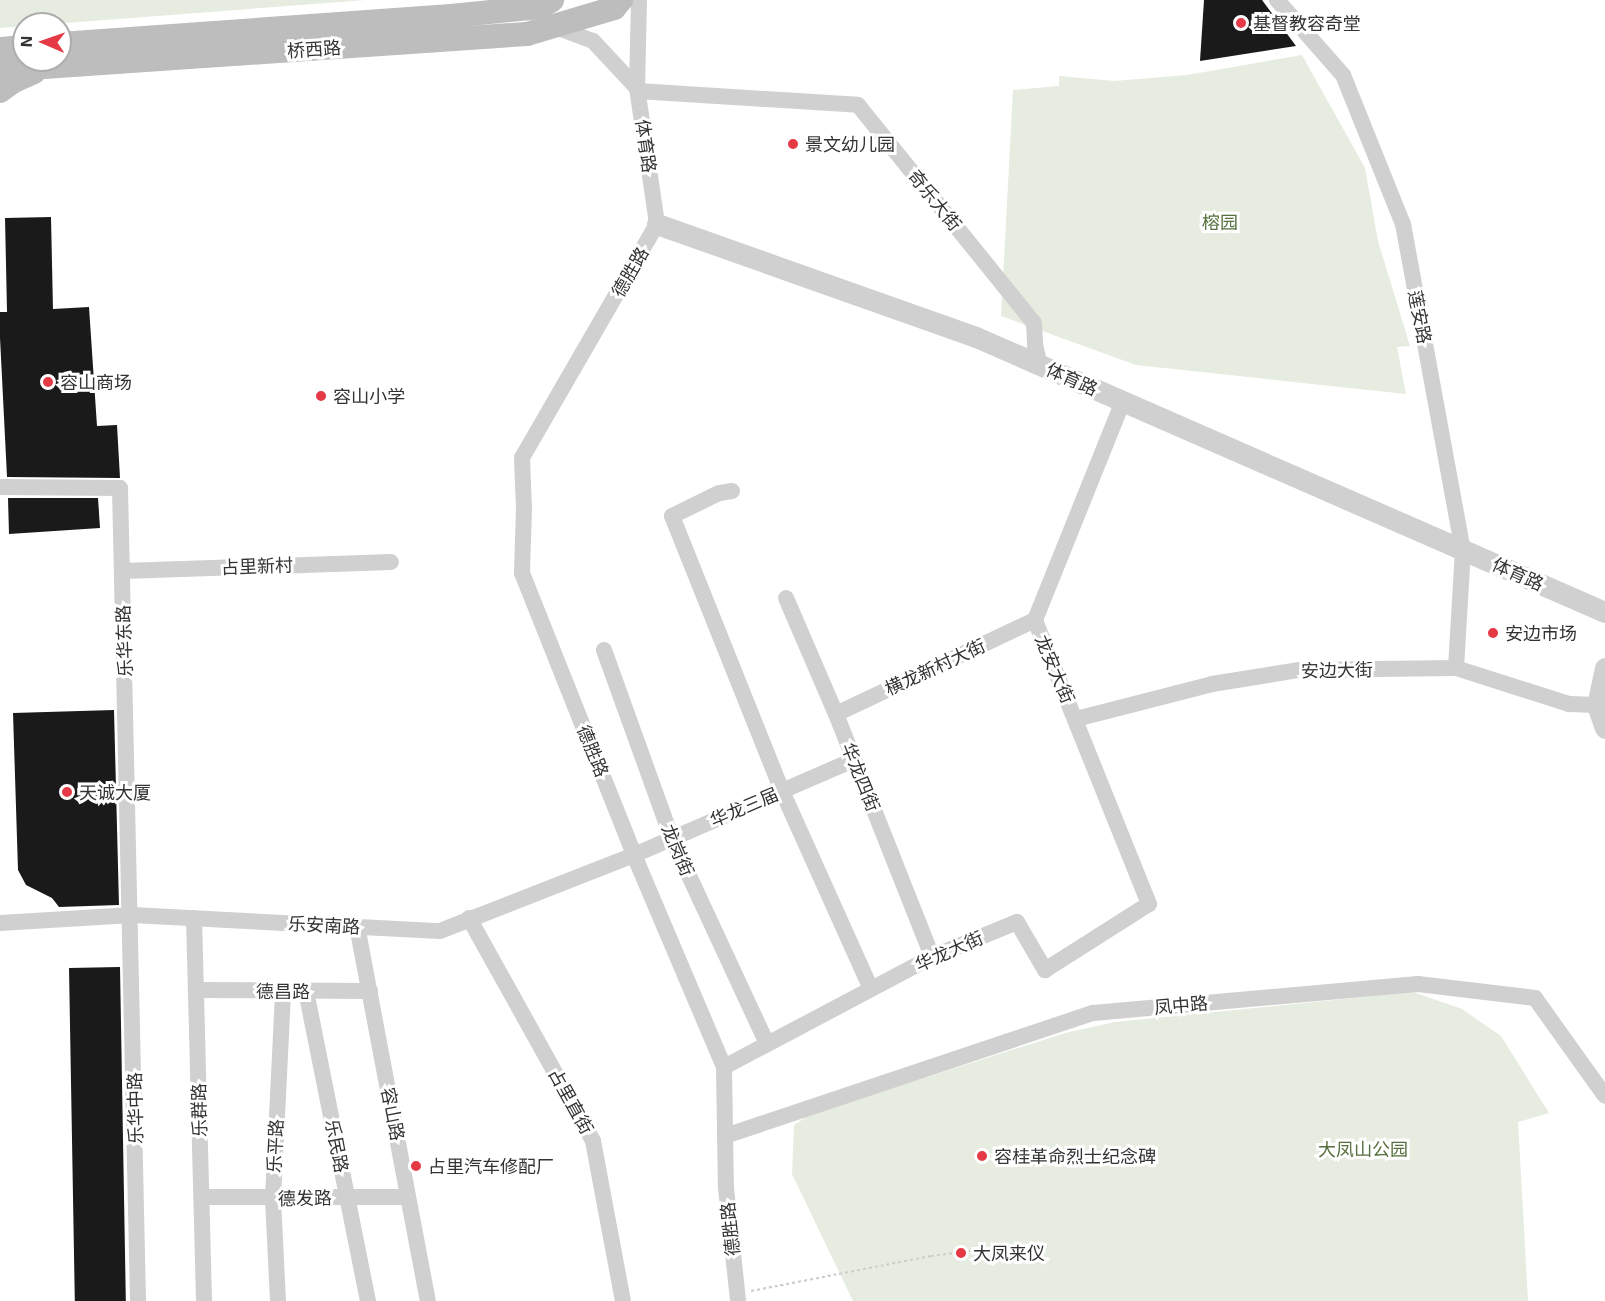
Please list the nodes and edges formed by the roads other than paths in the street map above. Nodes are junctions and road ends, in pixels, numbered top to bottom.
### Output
1 (552, 0) edge
2 (621, 0) edge
3 (639, 0) edge
4 (1277, 0) edge
5 (553, 26) junction
6 (72, 43) edge
7 (72, 65) edge
8 (36, 72) edge
9 (638, 89) junction
10 (0, 91) edge
11 (657, 224) junction
12 (1040, 365) junction
13 (1123, 401) junction
14 (0, 487) edge
15 (732, 491) dead end
16 (1463, 550) junction
17 (391, 562) dead end
18 (123, 571) junction
19 (786, 598) dead end
20 (1605, 612) edge
21 (1035, 620) junction
22 (604, 650) dead end
23 (1456, 668) junction
24 (1605, 668) edge
25 (1597, 705) junction
26 (836, 714) junction
27 (1076, 719) junction
28 (1605, 728) edge
29 (854, 760) junction
30 (782, 791) junction
31 (672, 839) junction
32 (634, 855) junction
33 (1149, 904) joint
34 (132, 915) junction
35 (194, 918) junction
36 (469, 918) junction
37 (0, 922) edge
38 (357, 926) junction
39 (932, 957) junction
40 (871, 988) junction
41 (196, 990) junction
42 (283, 991) junction
43 (306, 991) junction
44 (370, 991) junction
45 (767, 1044) junction
46 (724, 1067) junction
47 (1605, 1096) edge
48 (725, 1136) junction
49 (202, 1197) junction
50 (408, 1197) junction
51 (273, 1198) junction
52 (737, 1297) edge
53 (138, 1301) edge
54 (204, 1301) edge
55 (278, 1301) edge
56 (368, 1301) edge
57 (428, 1301) edge
58 (623, 1301) edge

1 - 6 main road, 桥西路
2 - 5 main road, 桥西路
3 - 9 street, 体育路
4 - 16 street, 莲安路
5 - 7 main road, 桥西路
5 - 9 street
8 - 10 main road
9 - 11 street, 体育路
9 - 12 street, 奇乐大街
11 - 12 street, 体育路
11 - 32 street, 德胜路
12 - 13 street, 体育路
13 - 16 street, 体育路
13 - 21 street, 龙安大街
14 - 18 street, 乐华东路
15 - 30 street
16 - 20 street, 体育路
16 - 23 street, 莲安路
17 - 18 street, 占里新村
18 - 34 street, 乐华东路
19 - 26 street, 华龙四街
21 - 26 street, 横龙新村大街
21 - 27 street, 龙安大街
22 - 31 street, 龙岗街
23 - 25 street, 安边大街
23 - 27 street, 安边大街
24 - 25 street
25 - 28 street
26 - 29 street, 华龙四街
27 - 33 street, 龙安大街
29 - 30 street, 华龙三届
29 - 39 street, 华龙四街
30 - 31 street, 华龙三届
30 - 40 street
31 - 32 street, 华龙三届
31 - 45 street, 龙岗街
32 - 36 street, 乐安南路
32 - 46 street, 德胜路
33 - 39 street, 华龙大街
34 - 35 street, 乐安南路
34 - 37 street, 乐安南路
34 - 53 street, 乐华中路
35 - 38 street, 乐安南路
35 - 41 street, 乐群路
36 - 38 street, 乐安南路
36 - 58 street, 占里直街
38 - 44 street, 容山路
39 - 40 street, 华龙大街
40 - 45 street, 华龙大街
41 - 42 street, 德昌路
41 - 49 street, 乐群路
42 - 43 street, 德昌路
42 - 51 street, 乐平路
43 - 44 street, 德昌路
43 - 56 street, 乐民路
44 - 50 street, 容山路
45 - 46 street, 华龙大街
46 - 48 street, 德胜路
47 - 48 street, 凤中路
48 - 52 street, 德胜路
49 - 51 street, 德发路
49 - 54 street, 乐群路
50 - 51 street, 德发路
50 - 57 street, 容山路
51 - 55 street, 乐平路

